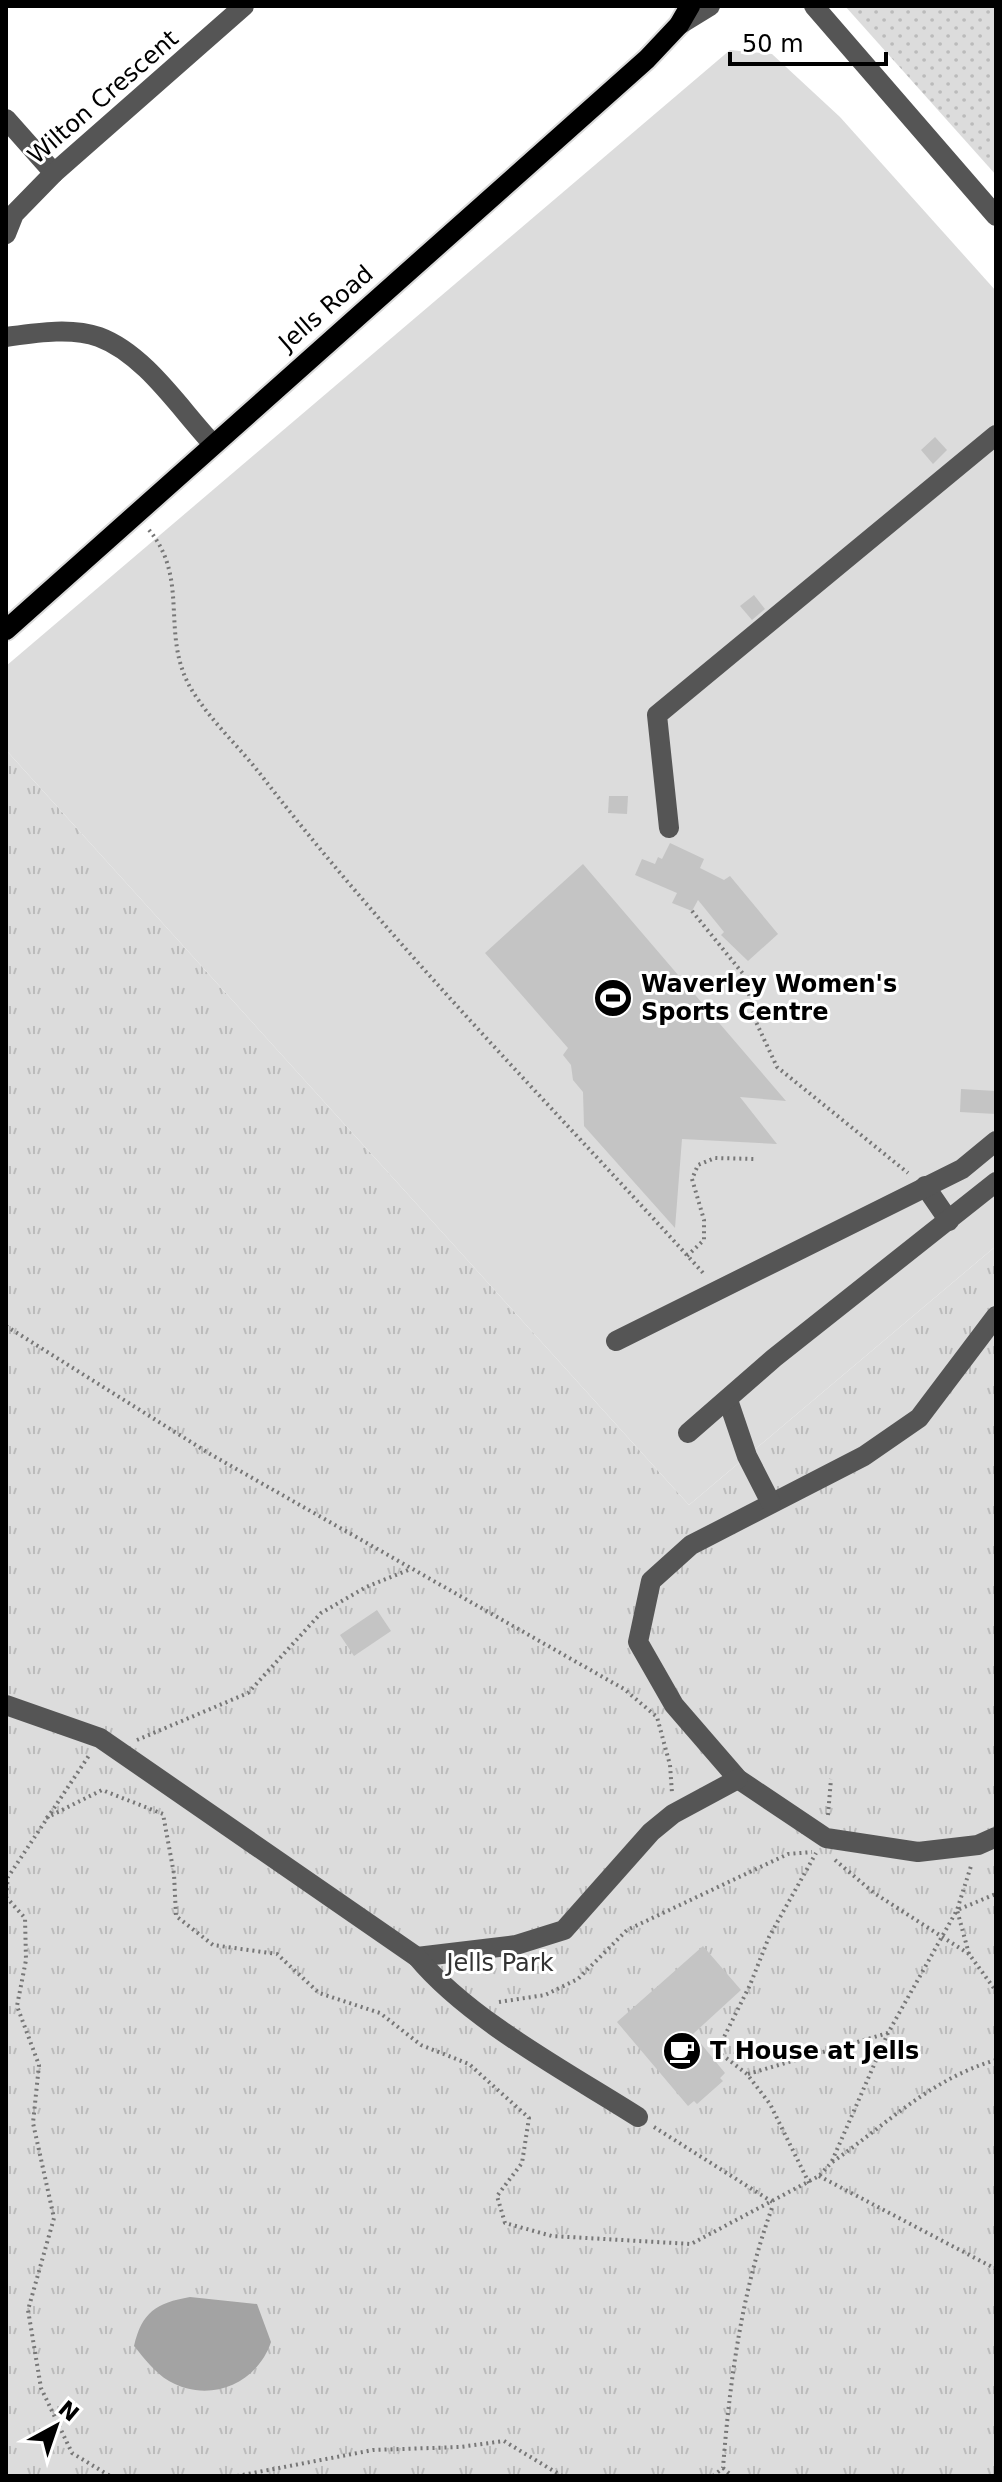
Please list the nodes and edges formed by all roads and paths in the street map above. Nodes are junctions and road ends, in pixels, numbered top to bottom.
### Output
1 (244, 6) edge
2 (690, 6) edge
3 (710, 6) edge
4 (814, 6) edge
5 (679, 25) junction
6 (6, 119) edge
7 (54, 173) junction
8 (996, 216) edge
9 (6, 234) edge
10 (7, 330) edge
11 (996, 435) edge
12 (212, 443) junction
13 (135, 513) junction
14 (6, 630) edge
15 (669, 828) dead end
16 (692, 911) dead end
17 (996, 1141) edge
18 (755, 1159) dead end
19 (996, 1182) edge
20 (925, 1186) junction
21 (949, 1221) junction
22 (687, 1256) junction
23 (717, 1289) junction
24 (996, 1316) edge
25 (6, 1326) edge
26 (616, 1341) dead end
27 (728, 1400) junction
28 (688, 1433) dead end
29 (771, 1503) junction
30 (411, 1569) junction
31 (6, 1705) edge
32 (108, 1744) junction
33 (738, 1779) junction
34 (831, 1779) dead end
35 (673, 1814) junction
36 (46, 1818) junction
37 (987, 1841) edge
38 (821, 1845) junction
39 (996, 1894) edge
40 (6, 1897) edge
41 (957, 1910) junction
42 (941, 1936) junction
43 (969, 1954) junction
44 (417, 1957) junction
45 (996, 1991) edge
46 (466, 2001) junction
47 (888, 2033) junction
48 (996, 2060) edge
49 (747, 2074) junction
50 (638, 2117) joint
51 (831, 2163) junction
52 (819, 2176) junction
53 (809, 2183) junction
54 (774, 2203) junction
55 (996, 2269) edge
56 (723, 2468) junction
57 (110, 2476) edge
58 (237, 2476) edge
59 (562, 2476) edge
60 (713, 2476) edge
61 (732, 2476) edge

1 - 7 street, Wilton Crescent
2 - 5 main road, Jells Road
3 - 5 street, Jells Road
4 - 8 street
5 - 12 main road, Jells Road
6 - 7 street
7 - 9 street, Wilton Crescent
10 - 12 street
11 - 15 street
12 - 13 main road, Jells Road
13 - 14 main road, Jells Road
13 - 22 path
16 - 20 path
17 - 20 street
18 - 22 path
19 - 21 street
20 - 21 street
20 - 23 street
21 - 27 street
22 - 23 path
23 - 26 street
24 - 29 street
25 - 30 path
27 - 28 street
27 - 29 street
29 - 33 street
30 - 32 path
30 - 35 path
31 - 32 street
32 - 36 path
32 - 44 street
33 - 35 street
33 - 38 street
34 - 38 path
35 - 44 street
36 - 40 path
36 - 54 path
37 - 38 street
37 - 41 path
38 - 42 path
38 - 46 path
38 - 49 path
39 - 41 path
40 - 57 path
41 - 42 path
41 - 43 path
42 - 43 path
42 - 47 path
43 - 45 path
44 - 46 street
46 - 50 street
47 - 49 path
47 - 51 path
48 - 51 path
49 - 53 path
50 - 54 path
51 - 52 path
52 - 53 path
52 - 55 path
53 - 54 path
54 - 56 path
56 - 60 path
56 - 61 path
58 - 59 path

